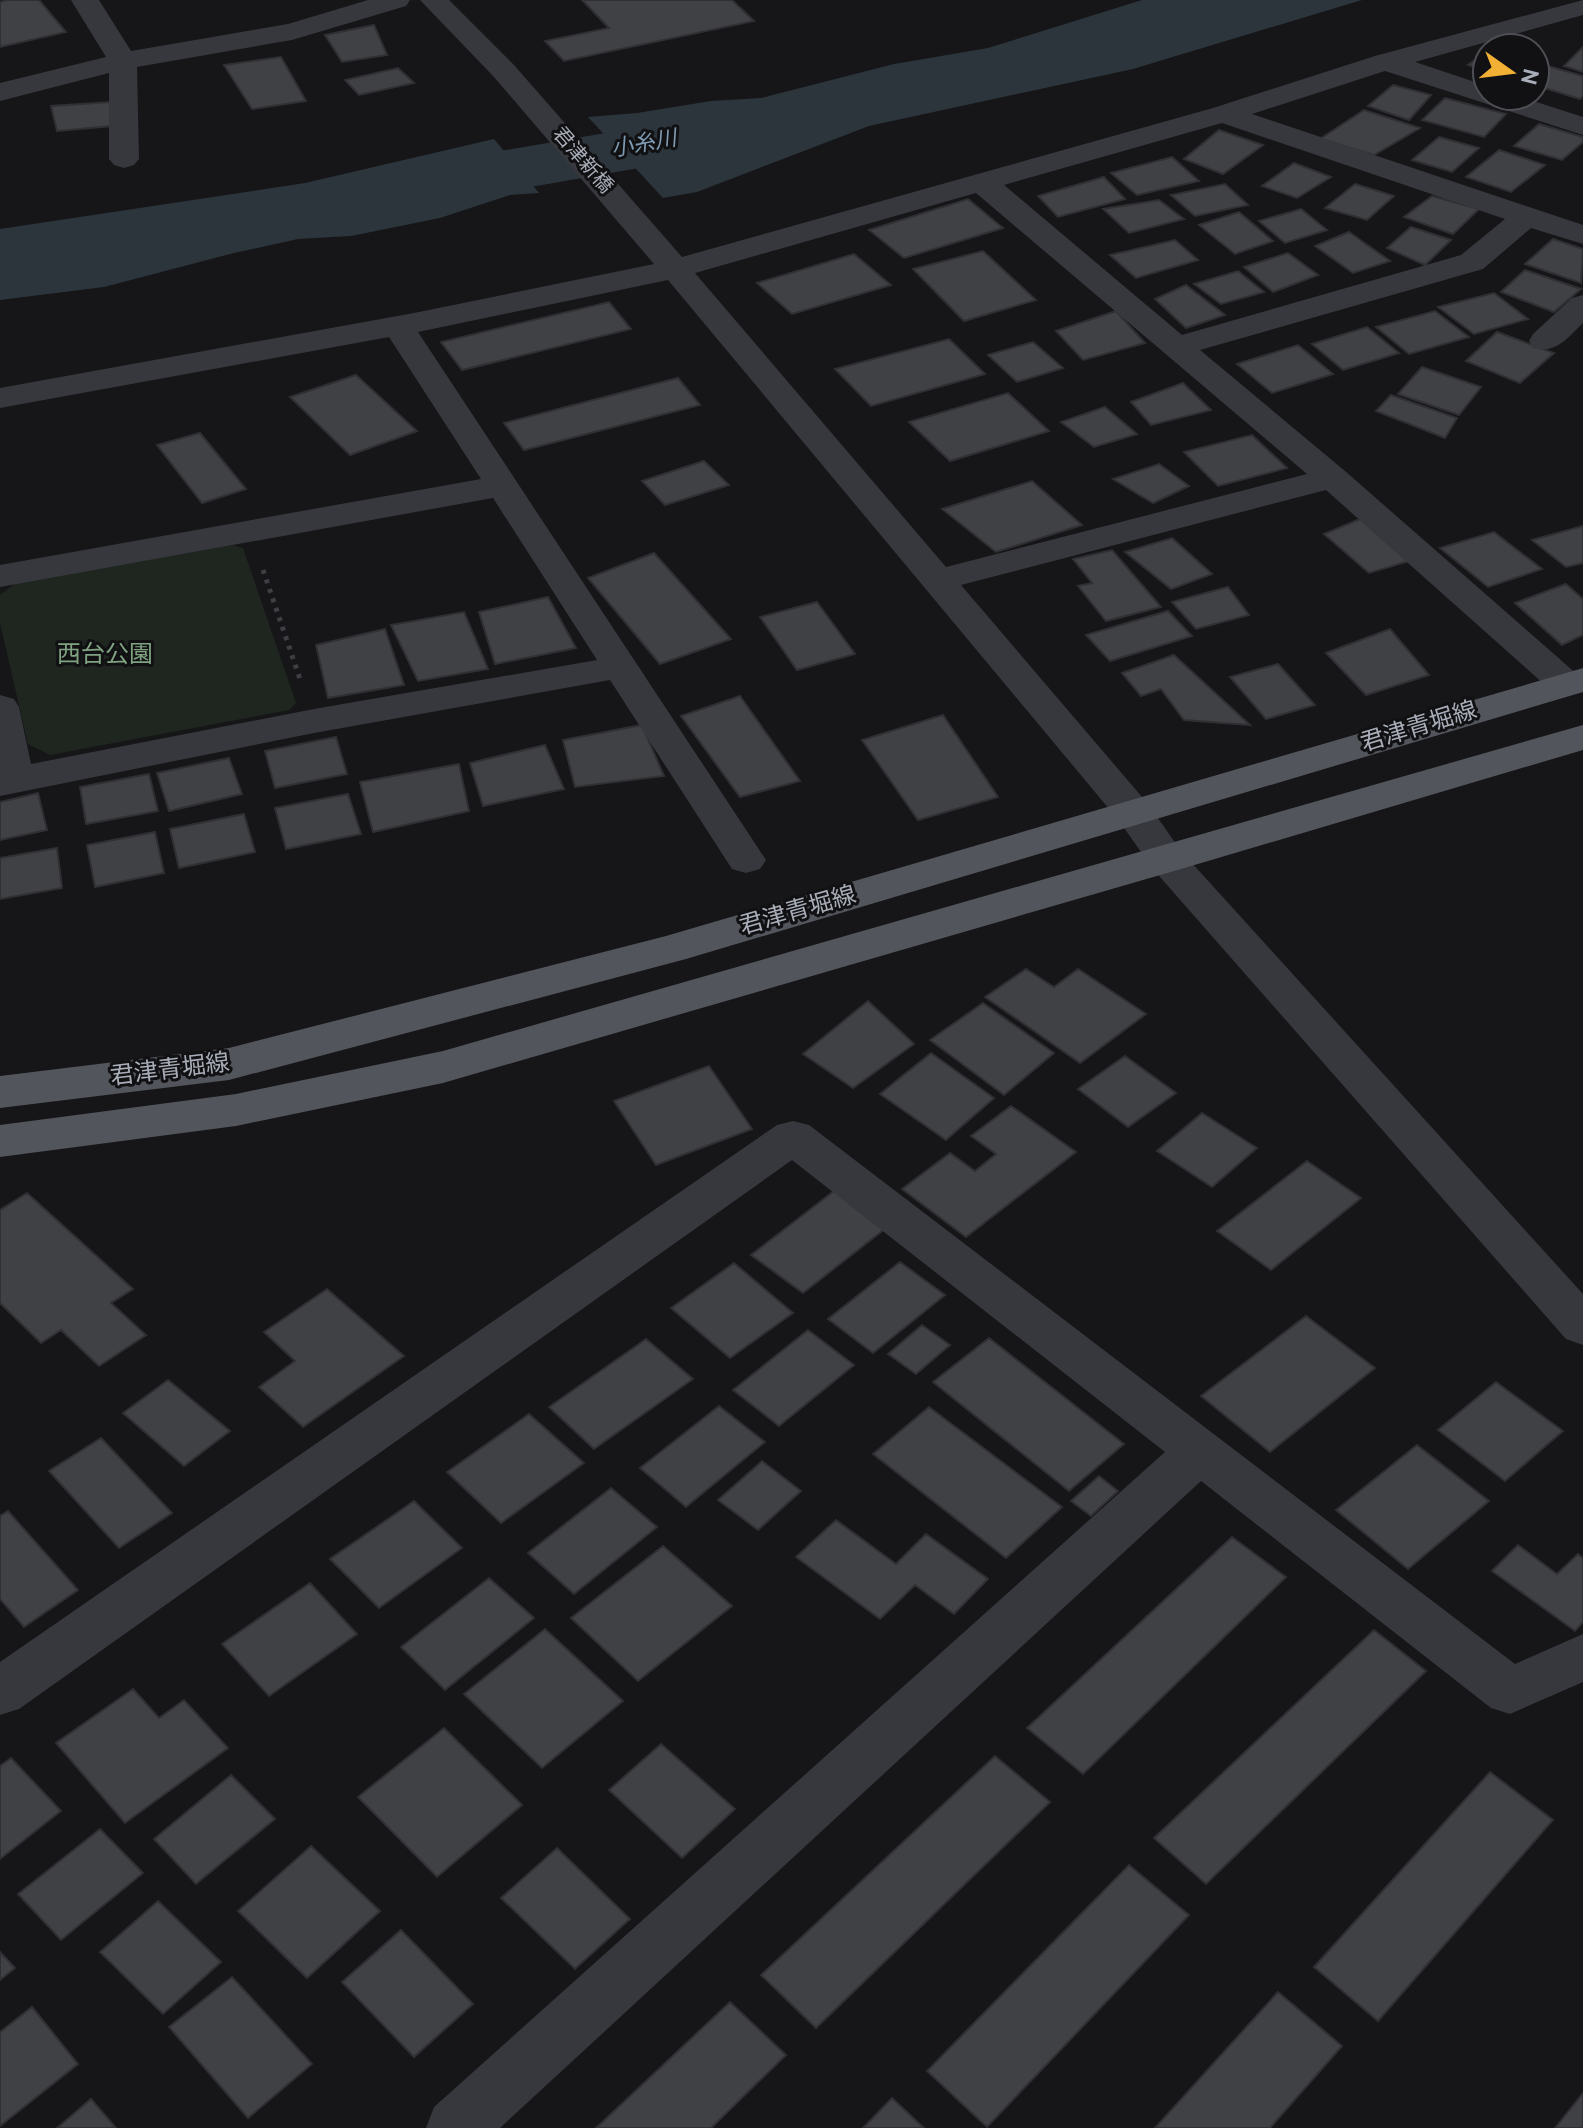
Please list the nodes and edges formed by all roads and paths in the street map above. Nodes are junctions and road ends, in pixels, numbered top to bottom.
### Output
1 (85, 0) edge
2 (396, 0) edge
3 (434, 0) edge
4 (1583, 6) edge
5 (123, 61) junction
6 (1385, 62) junction
7 (1471, 90) edge
8 (0, 92) edge
9 (1539, 112) edge
10 (1223, 114) junction
11 (1583, 126) edge
12 (124, 159) dead end
13 (980, 181) junction
14 (1527, 216) junction
15 (1583, 235) edge
16 (667, 260) junction
17 (1583, 305) edge
18 (398, 326) junction
19 (1545, 341) dead end
20 (1178, 346) junction
21 (0, 398) edge
22 (1333, 478) junction
23 (502, 486) junction
24 (250, 531) junction
25 (0, 576) edge
26 (937, 580) junction
27 (620, 667) junction
28 (1575, 682) edge
29 (0, 707) edge
30 (314, 721) junction
31 (1583, 737) edge
32 (7, 781) edge
33 (1134, 813) junction
34 (746, 860) dead end
35 (1167, 860) junction
36 (0, 1092) edge
37 (0, 1141) edge
38 (1583, 1326) edge
39 (1200, 1451) junction
40 (1583, 1657) edge
41 (0, 1692) edge
42 (456, 2128) edge

1 - 5 street
2 - 5 street
3 - 16 street, 君津新橋
4 - 6 street
5 - 8 street
5 - 12 street
6 - 7 street
6 - 10 street
9 - 11 street
10 - 13 street
10 - 14 street
13 - 16 street
13 - 20 street
14 - 15 street
14 - 20 street
16 - 18 street
16 - 26 street, 君津新橋
17 - 19 street
18 - 21 street
18 - 23 street
20 - 22 street
22 - 26 street
22 - 28 street
23 - 24 street
23 - 27 street
24 - 25 street
24 - 30 path
26 - 33 street, 君津新橋
27 - 30 street
27 - 34 street
28 - 33 main road, 君津青堀線
29 - 32 street
30 - 32 street
31 - 35 main road, 君津青堀線
33 - 35 street, 君津新橋
33 - 36 main road, 君津青堀線
35 - 37 main road, 君津青堀線
35 - 38 street, 君津新橋
39 - 40 street
39 - 41 street
39 - 42 street

